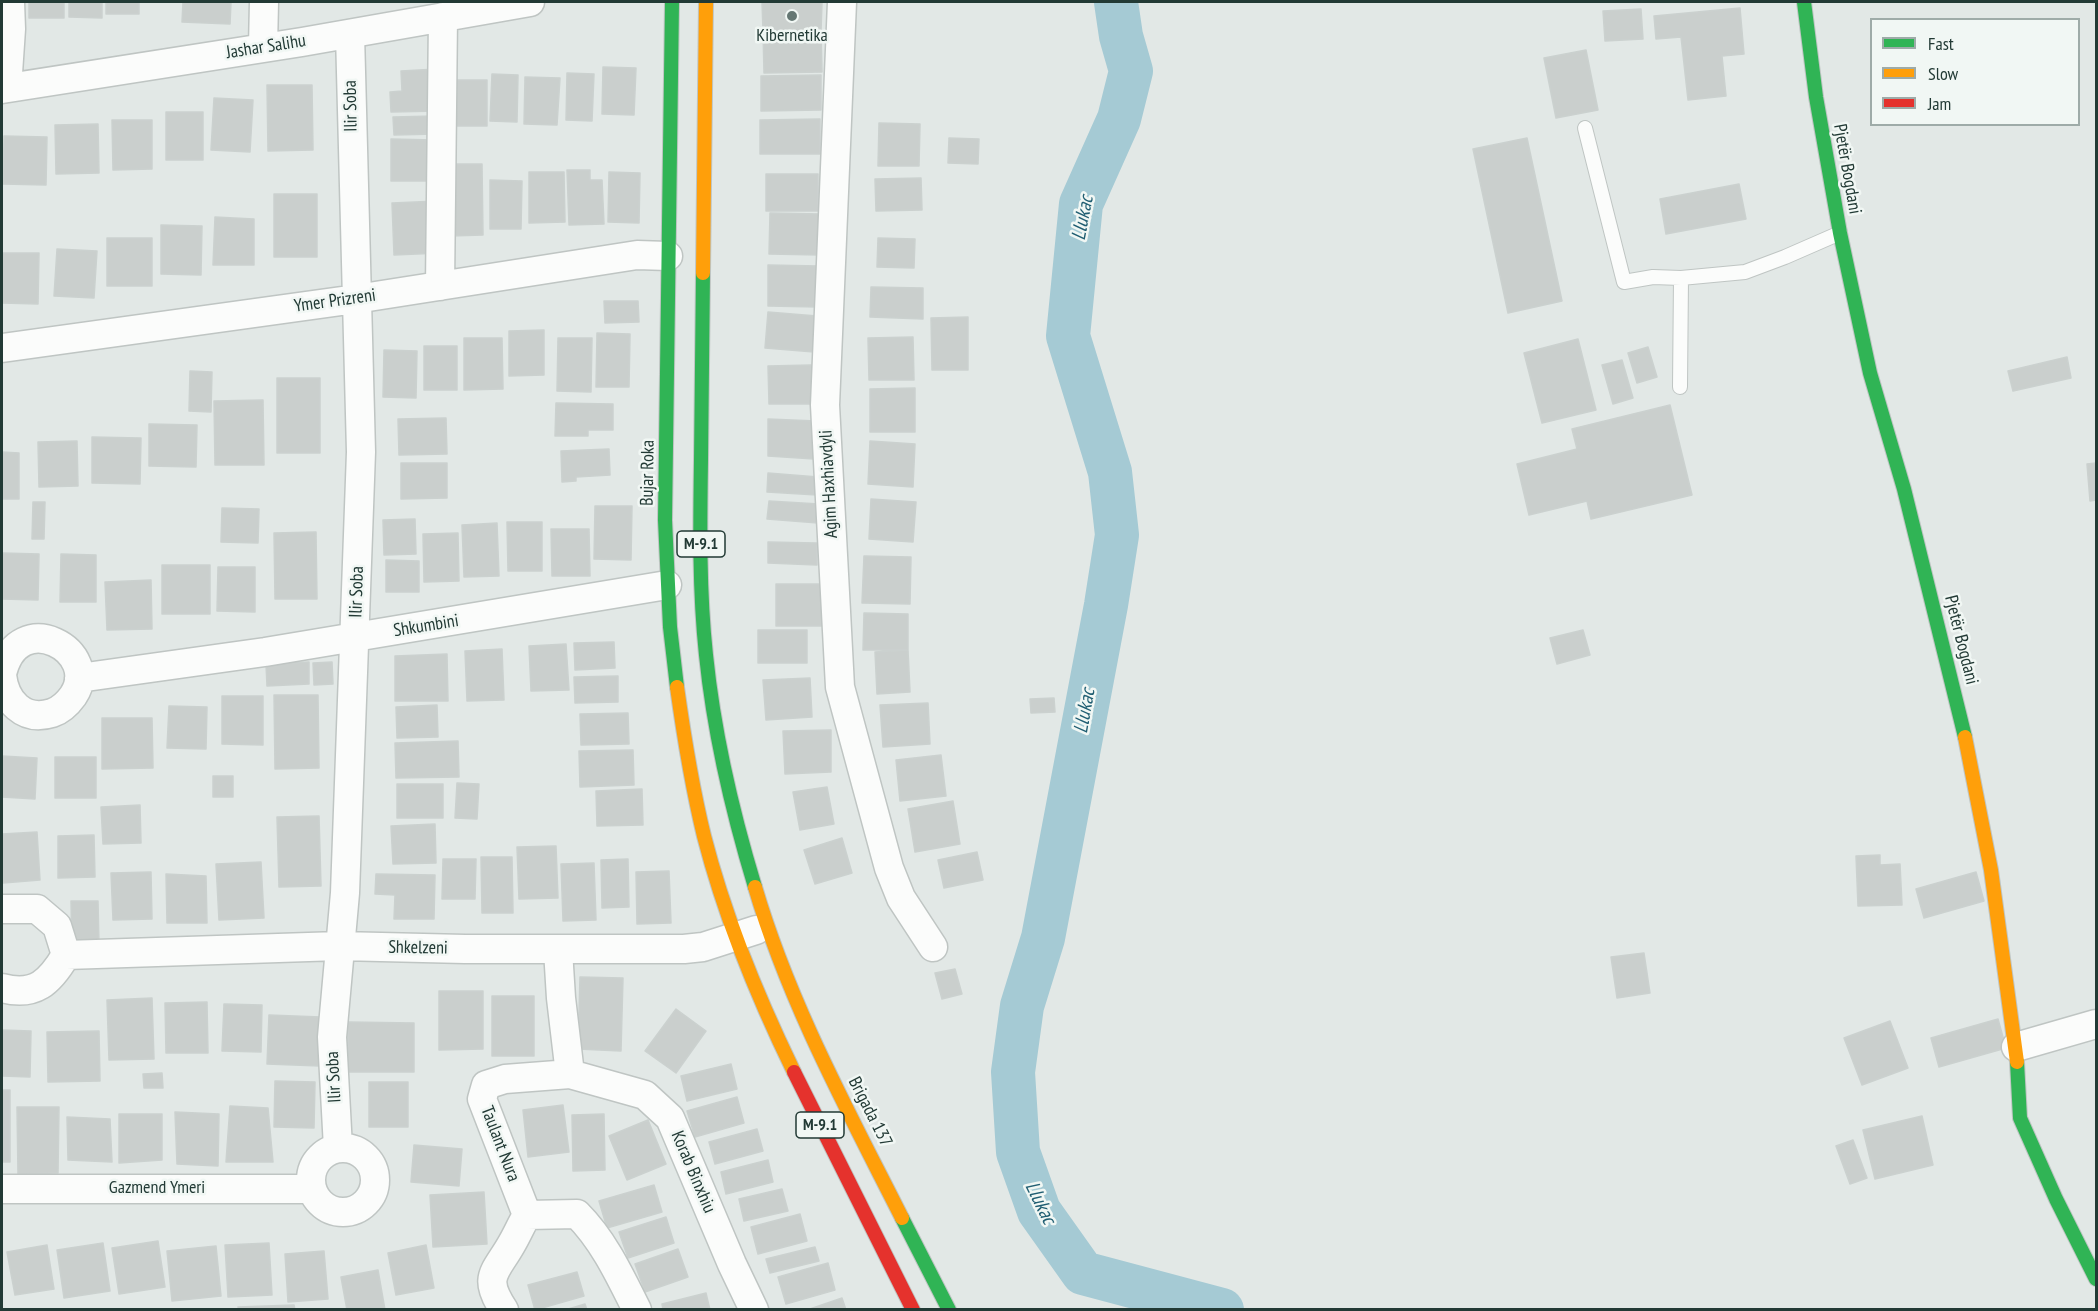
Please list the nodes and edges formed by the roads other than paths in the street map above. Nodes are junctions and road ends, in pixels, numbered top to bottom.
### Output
1 (10, 2) edge
2 (264, 2) edge
3 (530, 2) edge
4 (672, 2) edge
5 (706, 2) edge
6 (842, 2) edge
7 (1804, 2) edge
8 (492, 5) edge
9 (443, 17) junction
10 (350, 34) junction
11 (263, 47) junction
12 (4, 88) edge
13 (1585, 128) dead end
14 (1840, 233) junction
15 (668, 256) junction
16 (1681, 278) junction
17 (440, 286) junction
18 (356, 299) junction
19 (2, 348) edge
20 (1680, 387) dead end
21 (667, 585) junction
22 (355, 637) junction
23 (2, 675) edge
24 (79, 678) junction
25 (2, 909) edge
26 (767, 927) junction
27 (735, 936) junction
28 (339, 946) junction
29 (933, 947) dead end
30 (558, 950) junction
31 (66, 955) junction
32 (2, 988) edge
33 (2097, 1024) edge
34 (2016, 1047) junction
35 (570, 1074) junction
36 (338, 1148) junction
37 (2, 1189) edge
38 (312, 1189) junction
39 (527, 1215) junction
40 (2097, 1279) edge
41 (504, 1310) edge
42 (637, 1310) edge
43 (754, 1310) edge
44 (913, 1310) edge
45 (949, 1310) edge

1 - 12 street
2 - 11 street
3 - 8 street, Jashar Salihu
4 - 15 main road, Bujar Roka / M-9.1
5 - 26 main road, M-9.1
6 - 29 street, Agim Haxhiavdyli
7 - 14 main road, Pjetër Bogdani
8 - 9 street, Jashar Salihu
9 - 10 street, Jashar Salihu
9 - 17 street
10 - 11 street, Jashar Salihu
10 - 18 street, Ilir Soba
11 - 12 street, Jashar Salihu
13 - 16 lane
14 - 16 lane
14 - 34 main road, Pjetër Bogdani
15 - 17 street, Ymer Prizreni
15 - 21 main road, Bujar Roka / M-9.1
16 - 20 lane
17 - 18 street, Ymer Prizreni
18 - 19 street, Ymer Prizreni
18 - 22 street, Ilir Soba
21 - 22 street, Shkumbini
21 - 27 main road, Bujar Roka / M-9.1
22 - 24 street, Shkumbini
22 - 28 street, Ilir Soba
23 - 24 street
23 - 24 street
25 - 31 street
26 - 27 street, Shkelzeni
26 - 45 main road, Brigada 137 / M-9.1
27 - 30 street, Shkelzeni
27 - 44 main road, M-9.1
28 - 30 street, Shkelzeni
28 - 31 street, Shkelzeni
28 - 36 street, Ilir Soba
30 - 35 street
31 - 32 street
33 - 34 street
34 - 40 main road, Pjetër Bogdani
35 - 39 street, Taulant Nura
35 - 43 street, Korab Binxhiu
36 - 38 street
36 - 38 street
37 - 38 street, Gazmend Ymeri
39 - 41 street
39 - 42 street

